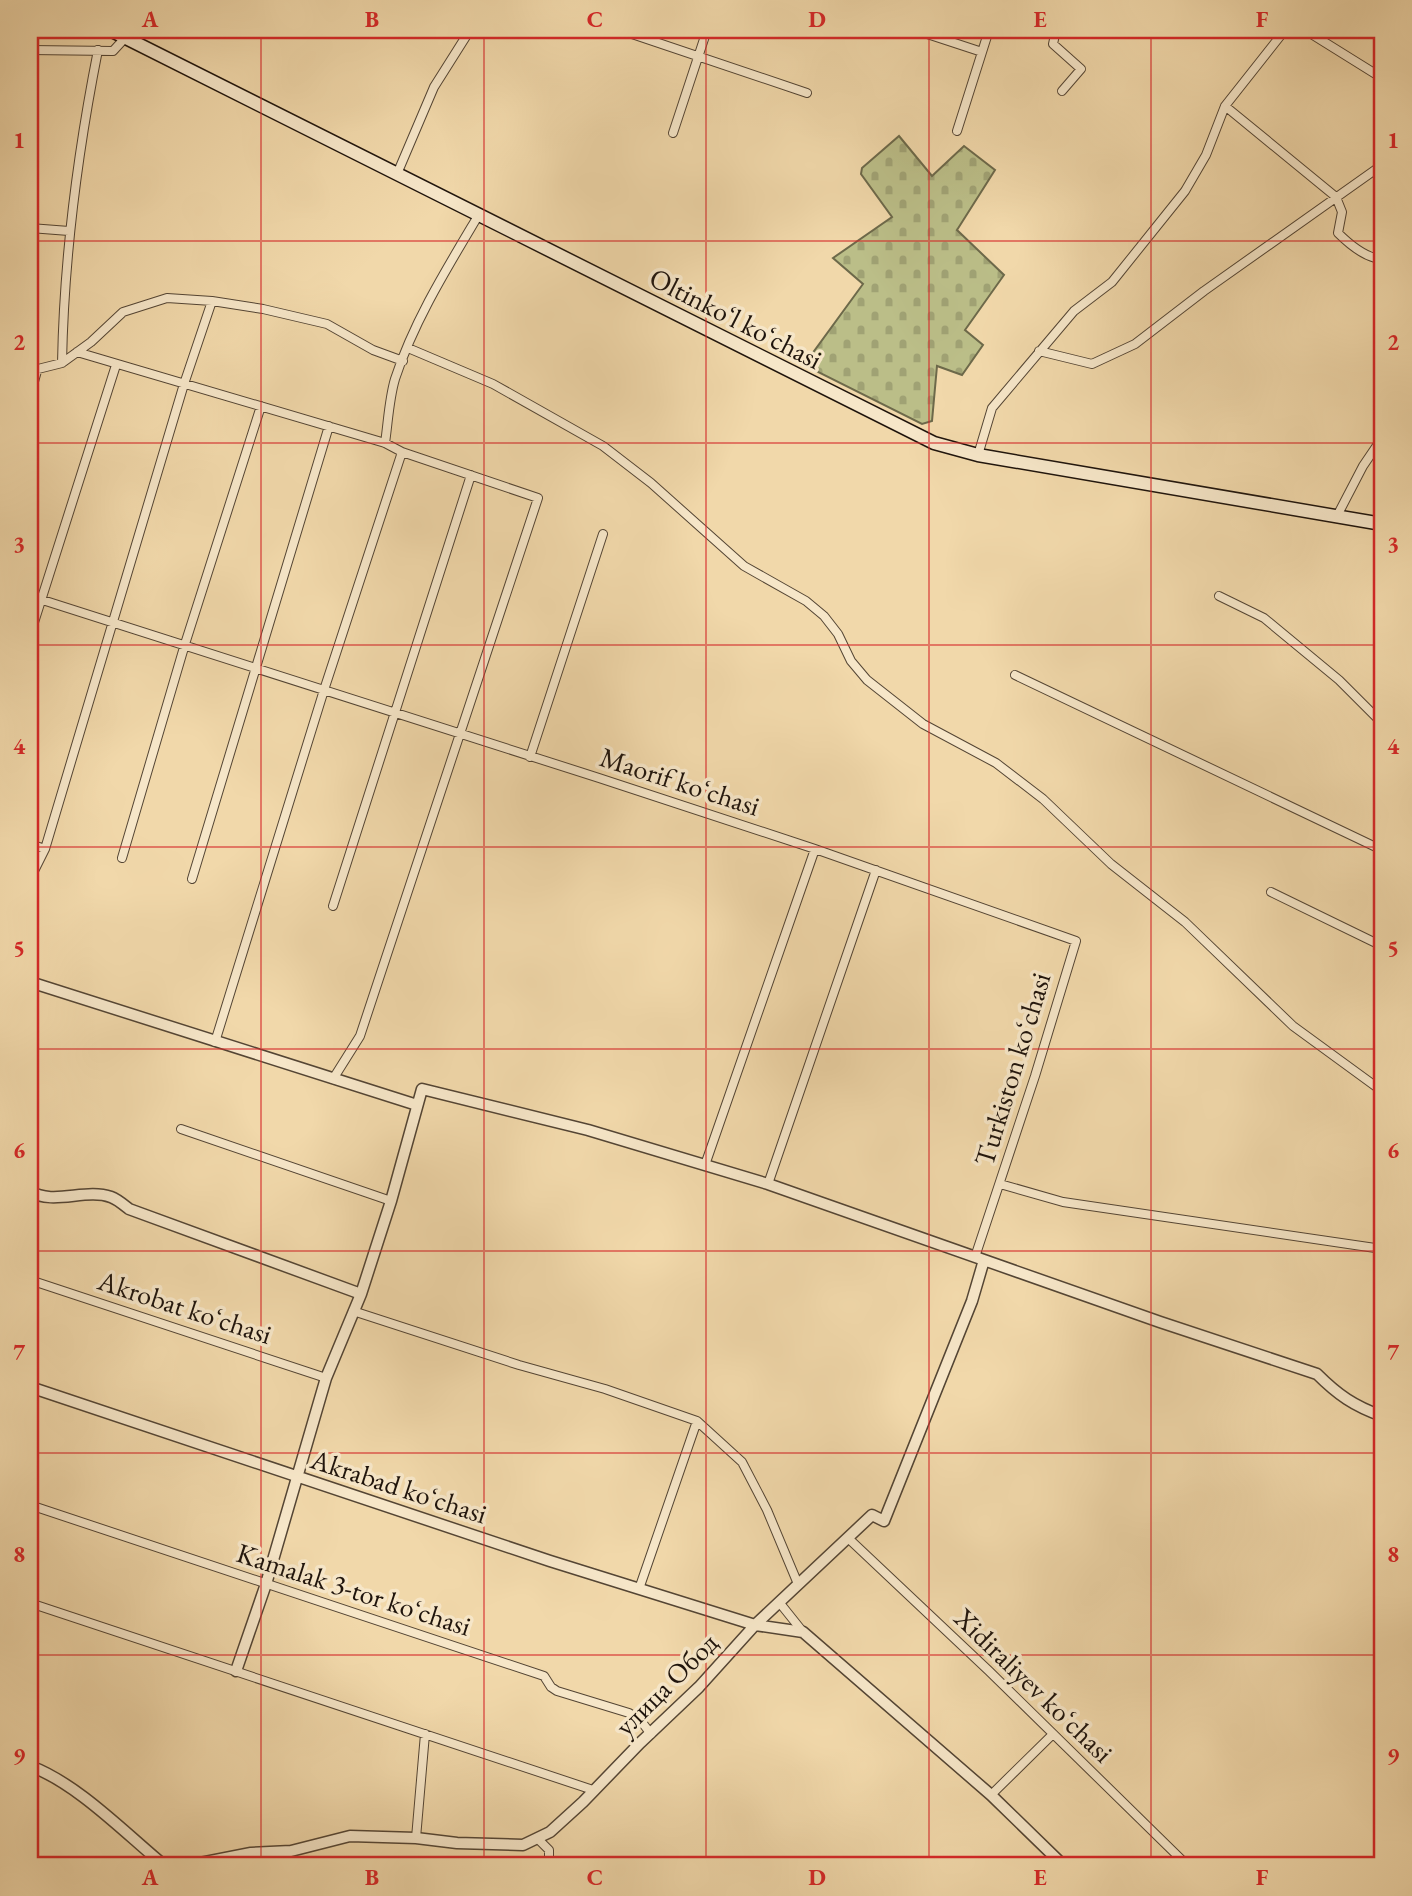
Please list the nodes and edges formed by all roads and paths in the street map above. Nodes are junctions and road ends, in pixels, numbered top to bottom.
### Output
1 (110, 30) edge
2 (470, 30) edge
3 (620, 30) edge
4 (707, 30) edge
5 (915, 30) edge
6 (989, 30) edge
7 (1056, 30) edge
8 (1285, 30) edge
9 (1305, 30) edge
10 (125, 38) junction
11 (30, 50) edge
12 (98, 50) junction
13 (982, 52) junction
14 (699, 56) junction
15 (1382, 78) edge
16 (1062, 91) dead end
17 (807, 93) dead end
18 (1225, 106) junction
19 (957, 131) dead end
20 (673, 133) dead end
21 (1382, 165) edge
22 (397, 174) junction
23 (1336, 197) junction
24 (478, 216) junction
25 (30, 228) edge
26 (69, 231) junction
27 (1382, 250) edge
28 (212, 302) junction
29 (408, 348) junction
30 (1039, 351) junction
31 (77, 352) junction
32 (402, 360) junction
33 (62, 363) junction
34 (116, 365) junction
35 (34, 371) edge
36 (184, 384) junction
37 (30, 396) edge
38 (261, 407) junction
39 (329, 426) junction
40 (1382, 438) edge
41 (385, 443) junction
42 (402, 452) junction
43 (978, 455) junction
44 (471, 475) junction
45 (1337, 516) junction
46 (1382, 524) edge
47 (603, 534) dead end
48 (30, 596) edge
49 (1219, 596) dead end
50 (42, 600) junction
51 (113, 622) junction
52 (30, 635) edge
53 (185, 644) junction
54 (257, 668) junction
55 (1014, 676) dead end
56 (324, 690) junction
57 (393, 712) junction
58 (1382, 723) edge
59 (461, 734) junction
60 (530, 757) junction
61 (30, 844) edge
62 (45, 849) junction
63 (815, 849) junction
64 (1382, 850) edge
65 (122, 858) dead end
66 (876, 870) junction
67 (30, 879) edge
68 (192, 879) dead end
69 (1271, 892) dead end
70 (332, 906) dead end
71 (1382, 946) edge
72 (30, 982) edge
73 (215, 1042) junction
74 (333, 1079) junction
75 (1382, 1091) edge
76 (417, 1105) junction
77 (181, 1129) dead end
78 (705, 1165) junction
79 (768, 1184) junction
80 (999, 1184) junction
81 (30, 1191) edge
82 (391, 1201) junction
83 (1382, 1249) edge
84 (980, 1258) junction
85 (30, 1280) edge
86 (360, 1294) junction
87 (354, 1311) junction
88 (326, 1378) junction
89 (30, 1387) edge
90 (1382, 1416) edge
91 (696, 1421) junction
92 (296, 1476) junction
93 (30, 1505) edge
94 (848, 1538) junction
95 (266, 1584) junction
96 (798, 1584) junction
97 (639, 1589) junction
98 (779, 1602) junction
99 (30, 1603) edge
100 (755, 1625) junction
101 (803, 1632) junction
102 (236, 1671) junction
103 (425, 1734) junction
104 (651, 1734) junction
105 (1052, 1735) junction
106 (30, 1766) edge
107 (593, 1790) junction
108 (991, 1795) junction
109 (416, 1838) junction
110 (537, 1838) junction
111 (165, 1866) edge
112 (185, 1866) edge
113 (549, 1866) edge
114 (1064, 1866) edge
115 (1188, 1866) edge

1 - 10 main road, Oltinkoʻl koʻchasi
2 - 22 street
3 - 14 street
4 - 14 street
5 - 13 street
6 - 13 street
7 - 16 street
8 - 18 street
9 - 15 street
10 - 12 street
10 - 22 main road, Oltinkoʻl koʻchasi
11 - 12 street
12 - 26 street
13 - 19 street
14 - 17 street
14 - 20 street
18 - 23 street
18 - 30 street
21 - 23 street
22 - 24 main road, Oltinkoʻl koʻchasi
23 - 27 street
23 - 30 street
24 - 29 street
24 - 43 main road, Oltinkoʻl koʻchasi
25 - 26 street
26 - 33 street
28 - 31 street
28 - 32 street
28 - 36 street
29 - 32 street
29 - 75 street
30 - 43 street
31 - 33 street
31 - 34 street
32 - 41 street
33 - 35 street
34 - 36 street
34 - 50 street
35 - 37 street
36 - 38 street
36 - 51 street
38 - 39 street
38 - 53 street
39 - 41 street
39 - 54 street
40 - 45 street
41 - 42 street
42 - 44 street
42 - 56 street
43 - 45 main road, Oltinkoʻl koʻchasi
44 - 57 street
44 - 59 street
45 - 46 main road, Oltinkoʻl koʻchasi
47 - 60 street
48 - 50 street, Maorif koʻchasi
49 - 58 street
50 - 51 street, Maorif koʻchasi
50 - 52 street
51 - 53 street, Maorif koʻchasi
51 - 62 street
53 - 54 street, Maorif koʻchasi
53 - 65 street
54 - 56 street, Maorif koʻchasi
54 - 68 street
55 - 64 street
56 - 57 street, Maorif koʻchasi
56 - 73 street
57 - 59 street, Maorif koʻchasi
57 - 70 street
59 - 60 street, Maorif koʻchasi
59 - 74 street
60 - 63 street, Maorif koʻchasi
61 - 62 street
62 - 67 street
63 - 66 street, Turkiston koʻchasi
63 - 78 street
66 - 79 street
66 - 80 street, Turkiston koʻchasi
69 - 71 street
72 - 73 street
73 - 74 street
74 - 76 street
76 - 78 street
76 - 82 street
77 - 82 street
78 - 79 street
79 - 84 street
80 - 83 street, Turkiston koʻchasi
80 - 84 street
81 - 86 street
82 - 86 street
84 - 90 street
84 - 94 street, улица Обод
85 - 88 street, Akrobat koʻchasi
86 - 87 street
87 - 88 street
87 - 91 street
88 - 92 street
89 - 92 street, Akrabad koʻchasi
91 - 96 street
91 - 97 street
92 - 95 street
92 - 97 street, Akrabad koʻchasi
93 - 95 street, Kamalak 3-tor koʻchasi
94 - 96 street, улица Обод
94 - 105 street, Xidiraliyev koʻchasi
95 - 102 street
95 - 104 street, Kamalak 3-tor koʻchasi
96 - 98 street, улица Обод
97 - 100 street, Akrabad koʻchasi
98 - 100 street, улица Обод
98 - 101 street
99 - 102 street
100 - 101 street, Akrabad koʻchasi
100 - 104 street, улица Обод
101 - 108 street
102 - 103 street
103 - 107 street
103 - 109 street
104 - 107 street, улица Обод
105 - 108 street
105 - 115 street, Xidiraliyev koʻchasi
106 - 111 street
107 - 110 street, улица Обод
108 - 114 street
109 - 110 street, улица Обод
109 - 112 street, улица Обод
110 - 113 street

